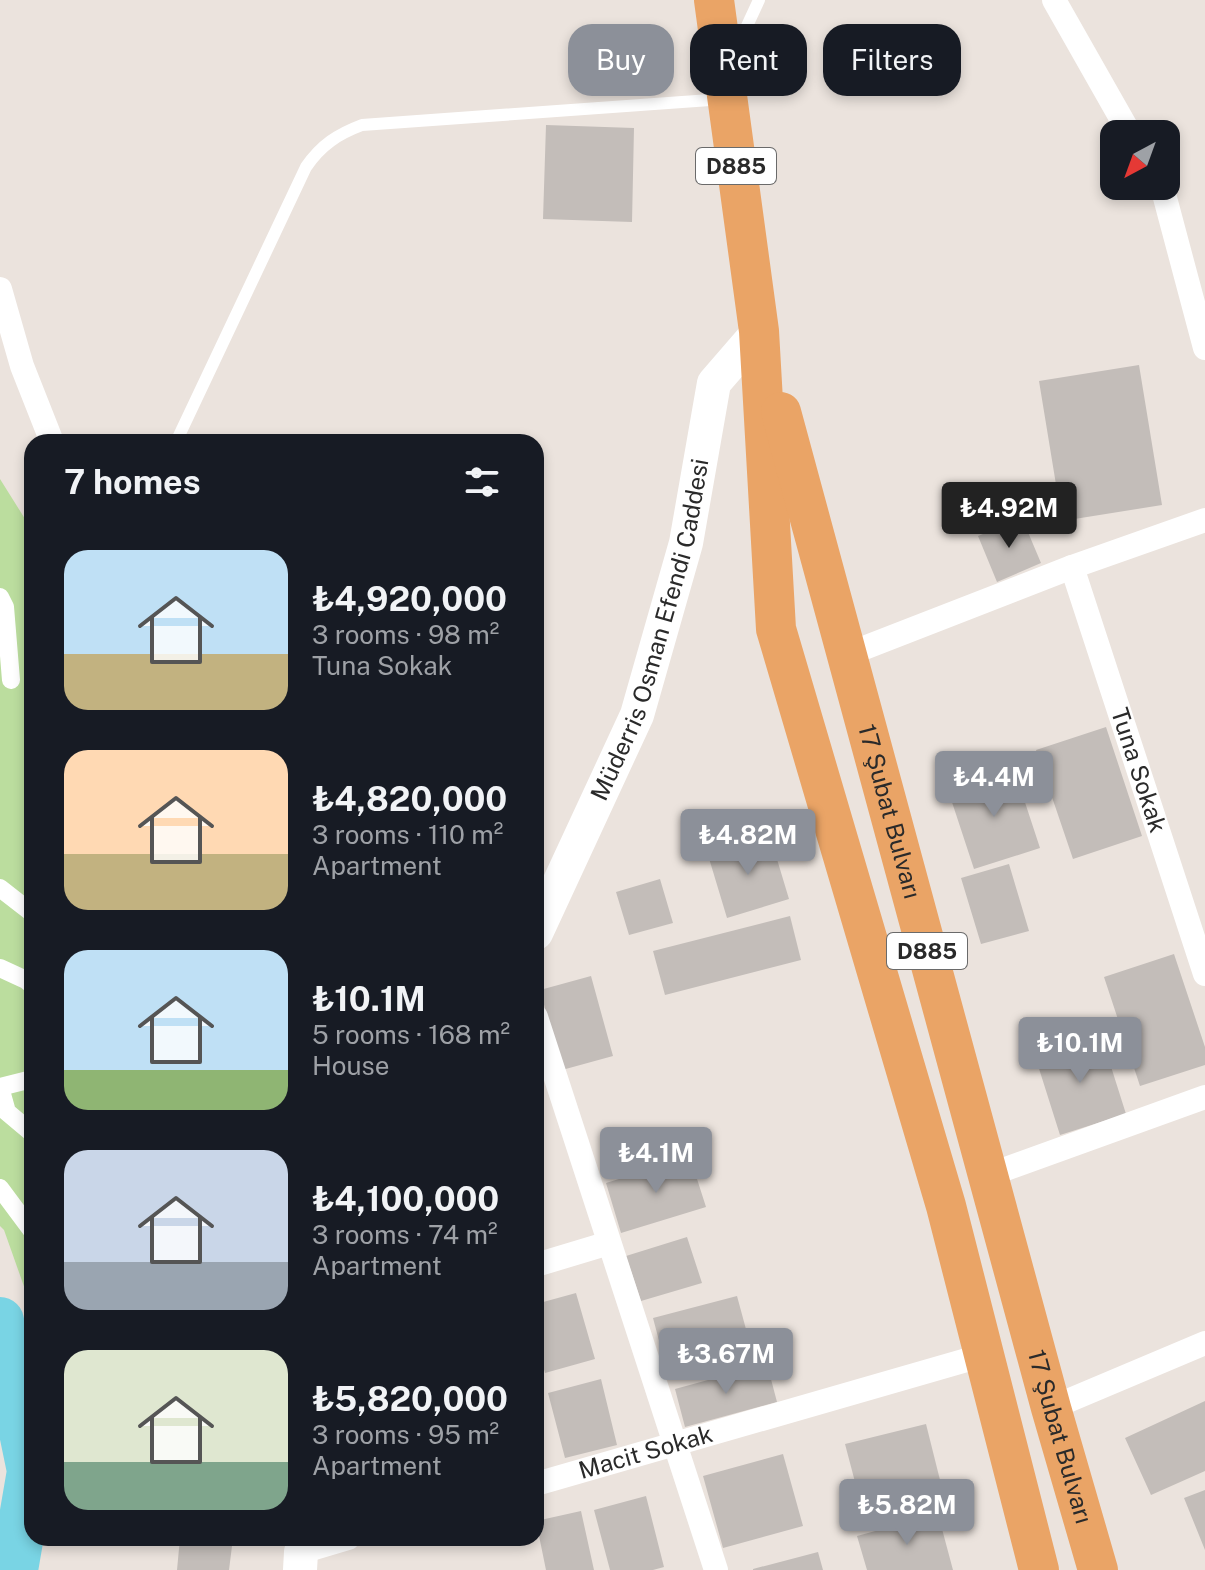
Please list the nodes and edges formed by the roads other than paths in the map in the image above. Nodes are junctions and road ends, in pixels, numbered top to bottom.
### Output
1 (714, 0) edge
2 (759, 0) edge
3 (1054, 0) edge
4 (717, 24) edge
5 (750, 24) edge
6 (690, 91) edge
7 (727, 96) edge
8 (1122, 120) edge
9 (1166, 200) edge
10 (0, 289) edge
11 (759, 331) junction
12 (1205, 348) edge
13 (49, 434) edge
14 (180, 434) edge
15 (1205, 520) edge
16 (1072, 567) junction
17 (0, 597) edge
18 (846, 655) junction
19 (11, 680) dead end
20 (0, 888) edge
21 (24, 907) edge
22 (544, 916) edge
23 (0, 968) edge
24 (1205, 974) edge
25 (24, 979) edge
26 (544, 1042) edge
27 (24, 1081) edge
28 (0, 1087) edge
29 (1205, 1097) edge
30 (24, 1126) edge
31 (989, 1175) junction
32 (0, 1188) edge
33 (24, 1220) edge
34 (609, 1243) junction
35 (544, 1263) edge
36 (1205, 1343) edge
37 (984, 1355) junction
38 (1051, 1408) junction
39 (675, 1444) junction
40 (544, 1482) edge
41 (323, 1546) edge
42 (302, 1553) edge
43 (716, 1570) edge
44 (1039, 1570) edge
45 (1098, 1570) edge

1 - 4 highway, 17 Şubat Bulvarı / D885
2 - 5 lane
3 - 8 street
6 - 14 lane
7 - 11 highway, 17 Şubat Bulvarı / D885
9 - 12 street
10 - 13 street
11 - 18 highway, 17 Şubat Bulvarı / D885
11 - 22 main road, Müderris Osman Efendi Caddesi
11 - 37 highway, 17 Şubat Bulvarı / D885
15 - 16 street
16 - 18 street
16 - 24 street, Tuna Sokak
17 - 19 street
18 - 31 highway, 17 Şubat Bulvarı / D885
20 - 21 street
23 - 25 street
26 - 34 street
27 - 28 street
28 - 30 street
29 - 31 street
31 - 38 highway, 17 Şubat Bulvarı / D885
32 - 33 street
34 - 35 street
34 - 39 street
36 - 38 street
37 - 39 street, Macit Sokak
37 - 44 highway, 17 Şubat Bulvarı / D885
38 - 45 highway, 17 Şubat Bulvarı / D885
39 - 40 street, Macit Sokak
39 - 43 street
41 - 42 street

